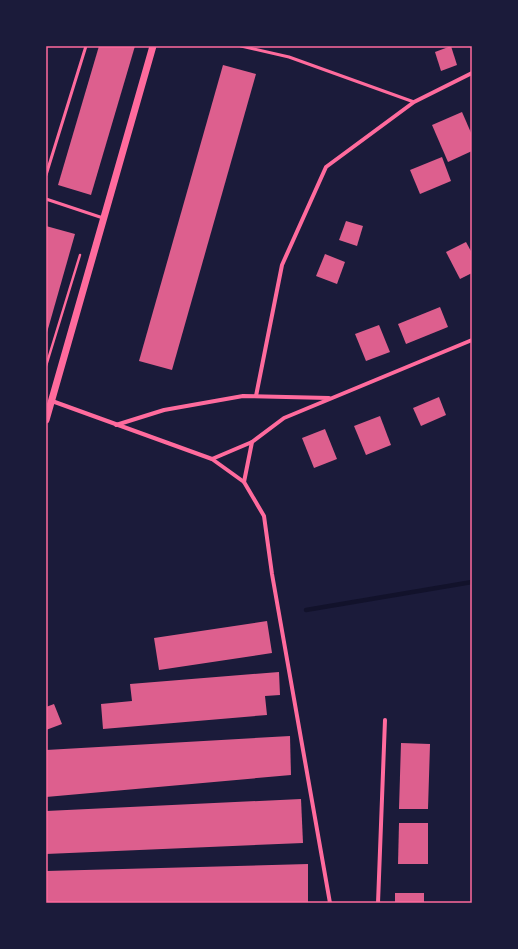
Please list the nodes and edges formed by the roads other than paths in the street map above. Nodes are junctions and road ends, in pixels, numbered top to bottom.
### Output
1 (86, 46) edge
2 (153, 46) edge
3 (241, 46) edge
4 (472, 73) edge
5 (414, 102) junction
6 (46, 175) edge
7 (46, 199) edge
8 (104, 218) junction
9 (472, 340) edge
10 (256, 396) junction
11 (332, 398) junction
12 (52, 401) junction
13 (46, 420) edge
14 (116, 425) junction
15 (252, 442) junction
16 (212, 459) junction
17 (244, 482) junction
18 (385, 720) dead end
19 (330, 903) edge
20 (378, 903) edge

1 - 6 lane
2 - 8 street
3 - 5 lane
4 - 5 street
5 - 10 street
7 - 8 lane
8 - 12 street
9 - 11 street
10 - 11 street
10 - 14 street
11 - 15 street
12 - 13 street
12 - 14 street
14 - 16 street
15 - 16 street
15 - 17 street
16 - 17 street
17 - 19 street
18 - 20 street

